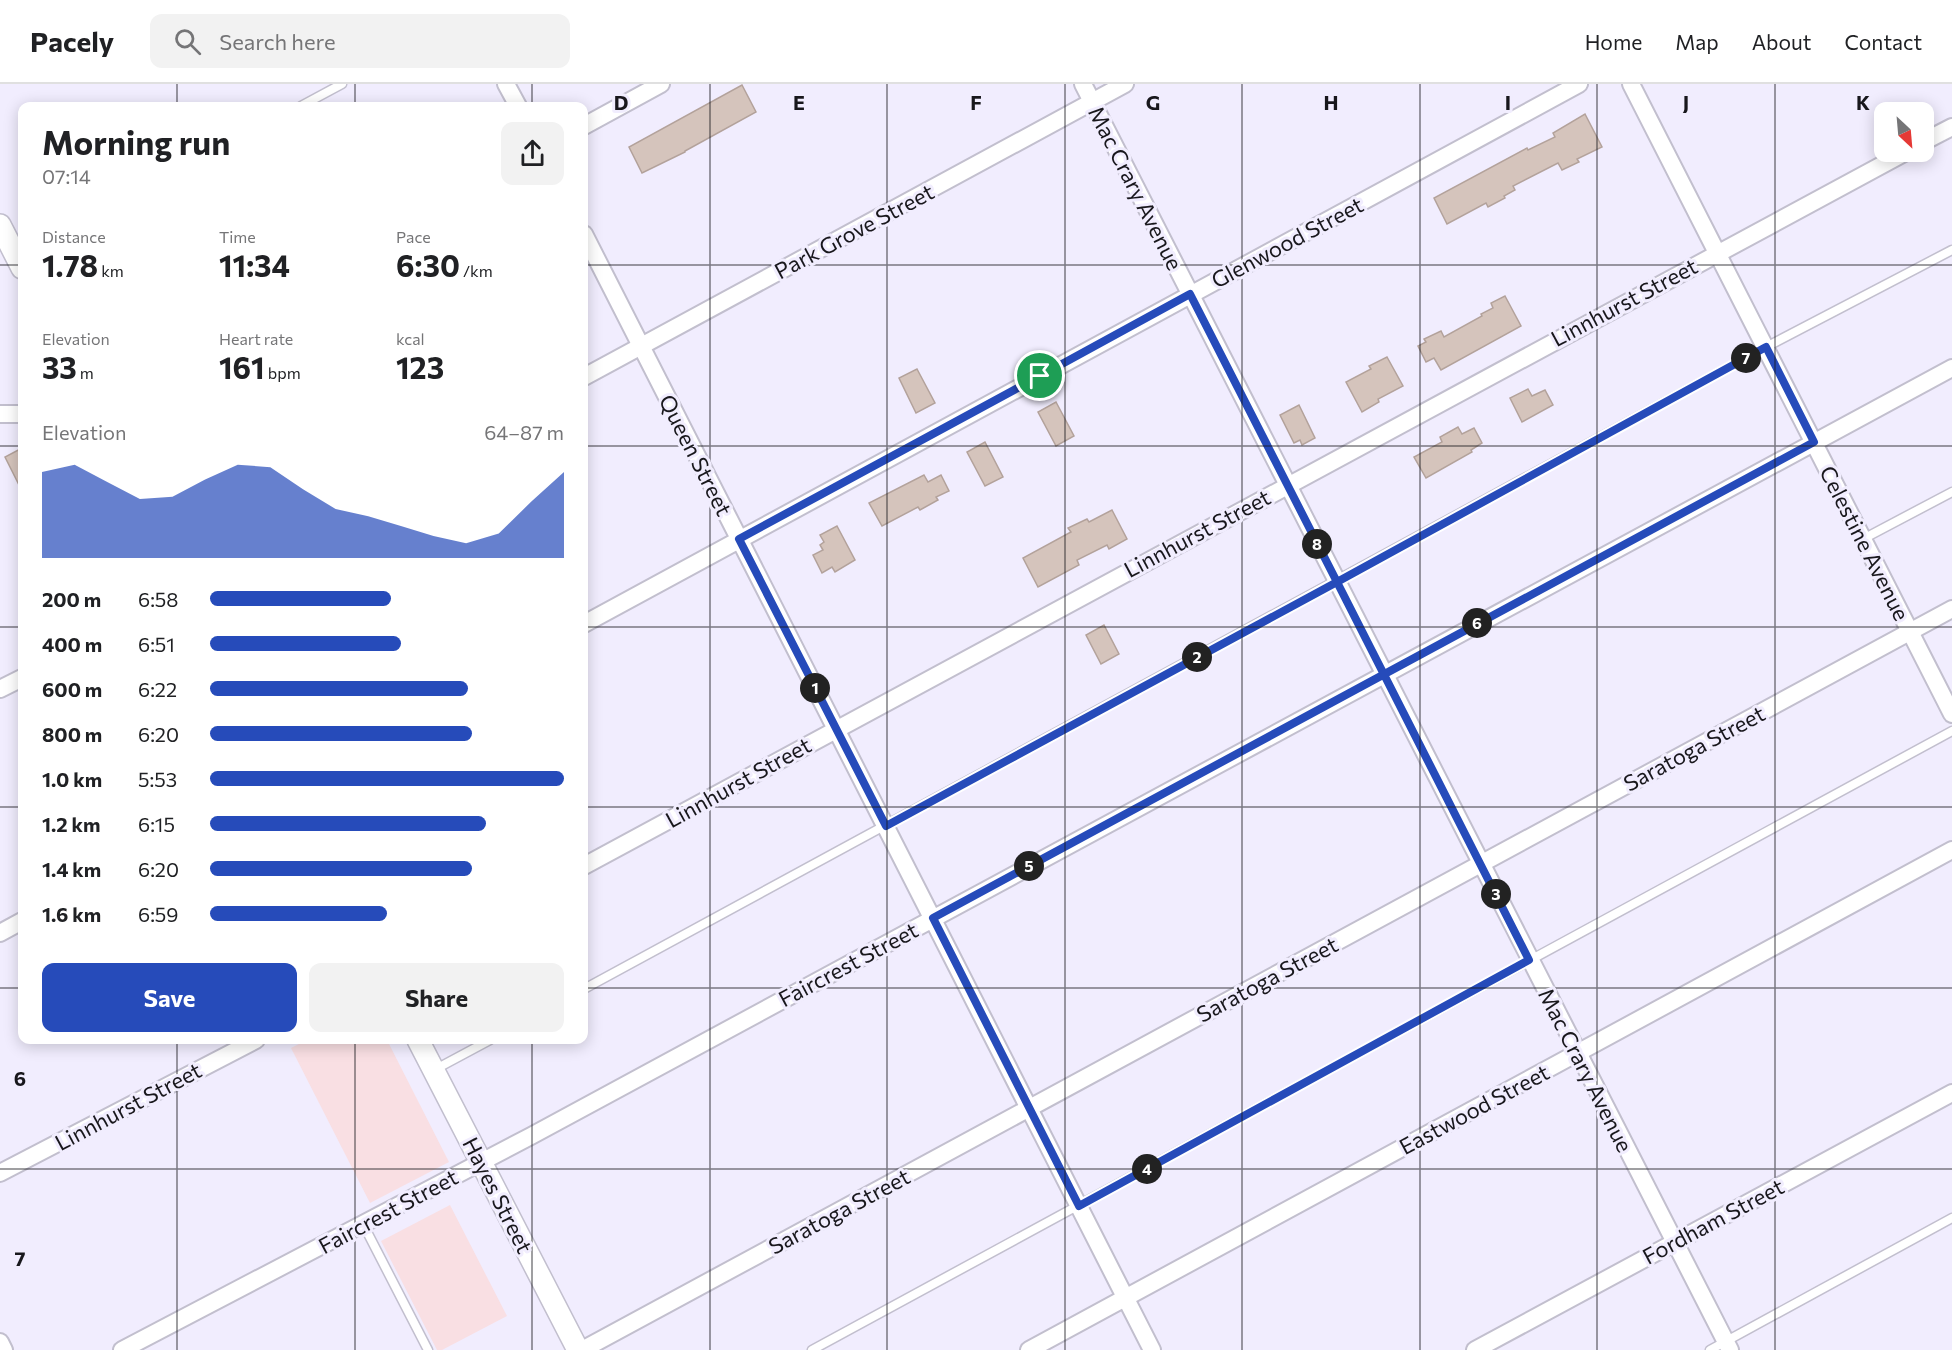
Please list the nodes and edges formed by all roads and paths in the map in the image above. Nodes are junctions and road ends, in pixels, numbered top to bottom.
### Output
1 (342, 84) edge
2 (506, 84) edge
3 (661, 84) edge
4 (1083, 84) edge
5 (1125, 84) edge
6 (1579, 84) edge
7 (1631, 84) edge
8 (1092, 101) junction
9 (308, 102) edge
10 (516, 102) edge
11 (588, 124) edge
12 (1952, 127) edge
13 (1934, 136) edge
14 (1887, 162) edge
15 (0, 225) edge
16 (588, 242) edge
17 (1952, 250) edge
18 (1717, 252) junction
19 (18, 260) edge
20 (1190, 294) junction
21 (641, 346) junction
22 (1766, 347) junction
23 (1952, 368) edge
24 (588, 375) edge
25 (0, 414) edge
26 (18, 414) edge
27 (1814, 442) junction
28 (1287, 484) junction
29 (1952, 492) edge
30 (739, 539) junction
31 (1863, 539) junction
32 (1337, 582) junction
33 (1952, 609) edge
34 (588, 622) edge
35 (1910, 631) junction
36 (1383, 674) junction
37 (18, 680) edge
38 (0, 689) edge
39 (1952, 714) edge
40 (836, 728) junction
41 (1952, 731) edge
42 (886, 826) junction
43 (1952, 850) edge
44 (1480, 863) junction
45 (588, 864) edge
46 (933, 918) junction
47 (18, 923) edge
48 (0, 933) edge
49 (1529, 960) junction
50 (588, 987) edge
51 (248, 1044) edge
52 (420, 1044) edge
53 (483, 1044) edge
54 (1577, 1053) junction
55 (434, 1070) junction
56 (1952, 1093) edge
57 (1029, 1108) junction
58 (481, 1162) junction
59 (0, 1173) edge
60 (1079, 1206) junction
61 (1952, 1218) edge
62 (363, 1224) junction
63 (1674, 1242) junction
64 (1126, 1297) junction
65 (0, 1342) edge
66 (1728, 1346) edge
67 (4, 1350) edge
68 (122, 1350) edge
69 (428, 1350) edge
70 (580, 1350) edge
71 (812, 1350) edge
72 (1029, 1350) edge
73 (1152, 1350) edge
74 (1475, 1350) edge
75 (1710, 1350) edge

1 - 9 lane
2 - 10 street
3 - 11 street
4 - 8 street, Mac Crary Avenue
5 - 8 street, Park Grove Street
6 - 20 street, Glenwood Street
7 - 18 street, Celestine Avenue
8 - 20 street, Mac Crary Avenue
8 - 21 street, Park Grove Street
12 - 13 street
14 - 18 street, Linnhurst Street
15 - 19 street
16 - 21 street, Queen Street
17 - 22 lane
18 - 22 street, Celestine Avenue
18 - 28 street, Linnhurst Street
20 - 28 street, Mac Crary Avenue
20 - 30 street, Glenwood Street
21 - 24 street, Park Grove Street
21 - 30 street, Queen Street
22 - 27 street, Celestine Avenue
22 - 32 lane
23 - 27 street, Faircrest Street
25 - 26 street
27 - 31 street, Celestine Avenue
27 - 36 street, Faircrest Street
28 - 32 street, Mac Crary Avenue
28 - 40 street, Linnhurst Street
29 - 31 lane
30 - 34 street, Glenwood Street
30 - 40 street, Queen Street
31 - 35 street, Celestine Avenue
32 - 36 street, Mac Crary Avenue
32 - 42 lane
33 - 35 street, Saratoga Street
35 - 39 street, Celestine Avenue
35 - 44 street, Saratoga Street
36 - 44 street, Mac Crary Avenue
36 - 46 street, Faircrest Street
37 - 38 street
40 - 42 street, Queen Street
40 - 45 street, Linnhurst Street
41 - 49 lane
42 - 46 street, Queen Street
42 - 50 lane
43 - 54 street, Eastwood Street
44 - 49 street, Mac Crary Avenue
44 - 57 street, Saratoga Street
46 - 57 street, Queen Street
46 - 58 street, Faircrest Street
47 - 48 street
49 - 54 street, Mac Crary Avenue
49 - 60 lane
51 - 59 street, Linnhurst Street
52 - 55 street, Hayes Street
53 - 55 lane
54 - 63 street, Mac Crary Avenue
54 - 64 street, Eastwood Street
55 - 58 street, Hayes Street
56 - 63 street, Fordham Street
57 - 60 street, Queen Street
57 - 70 street, Saratoga Street
58 - 62 street, Faircrest Street
58 - 70 street, Hayes Street
60 - 64 street, Queen Street
60 - 71 lane
61 - 66 lane
62 - 68 street, Faircrest Street
62 - 69 lane
63 - 66 street, Mac Crary Avenue
63 - 74 street, Fordham Street
64 - 72 street, Eastwood Street
64 - 73 street, Queen Street
65 - 67 street
66 - 75 lane

